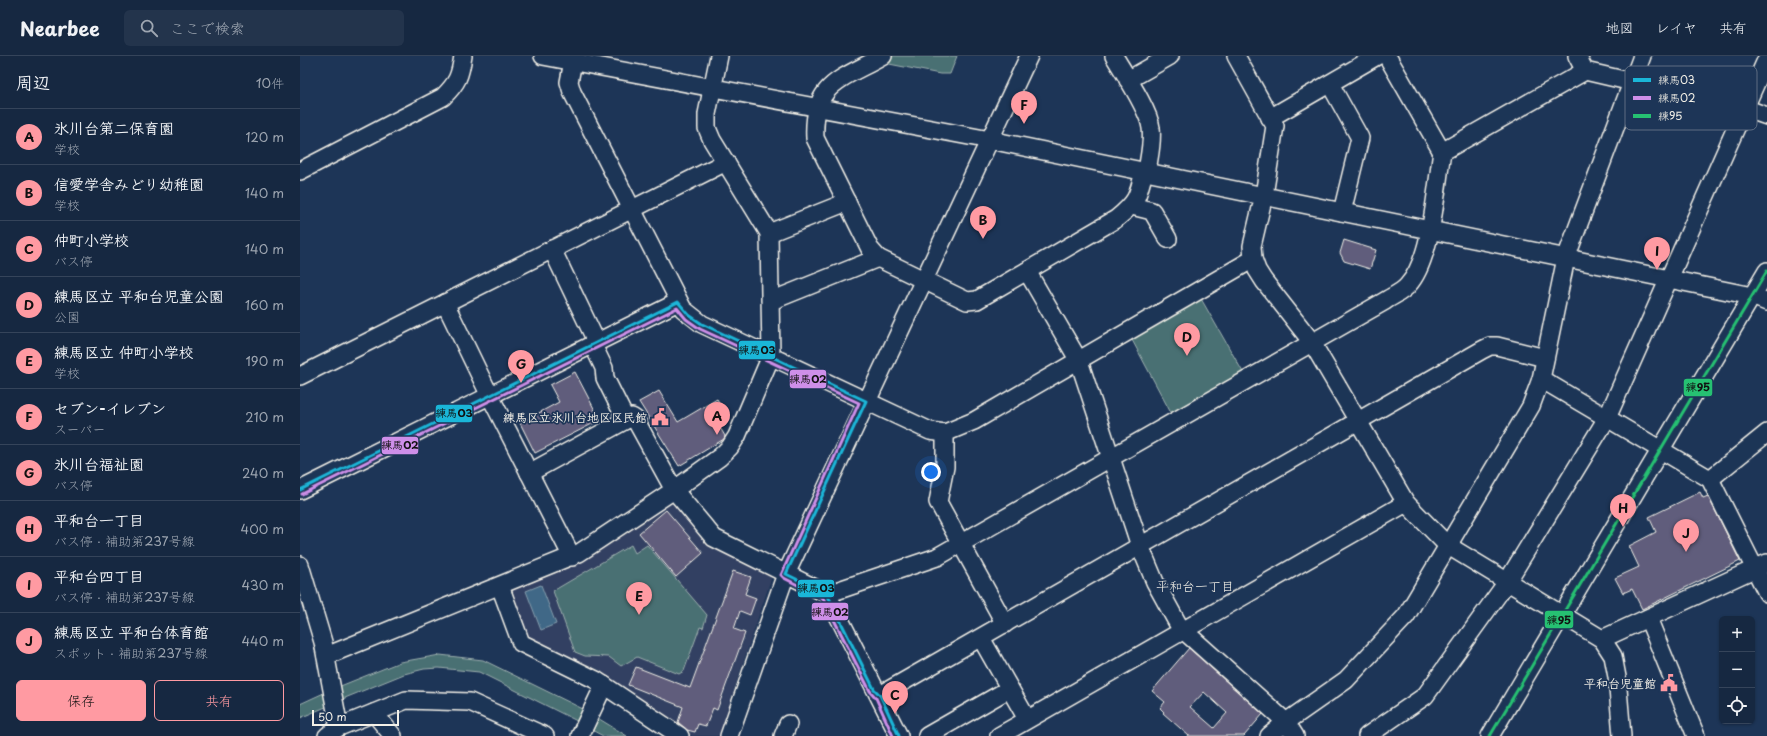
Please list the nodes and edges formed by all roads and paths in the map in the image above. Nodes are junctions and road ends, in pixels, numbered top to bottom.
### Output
1 (463, 56) edge
2 (543, 56) edge
3 (720, 56) edge
4 (883, 56) edge
5 (1029, 56) edge
6 (1114, 56) edge
7 (1170, 56) edge
8 (1236, 56) edge
9 (1377, 56) edge
10 (1387, 56) edge
11 (1577, 56) edge
12 (1642, 56) edge
13 (573, 58) edge
14 (1767, 58) edge
15 (1639, 66) edge
16 (1585, 71) junction
17 (1128, 80) junction
18 (1625, 80) edge
19 (1757, 80) edge
20 (1330, 84) junction
21 (712, 88) junction
22 (1625, 103) edge
23 (818, 107) junction
24 (1757, 113) edge
25 (1767, 116) edge
26 (1270, 118) junction
27 (1734, 130) edge
28 (990, 140) junction
29 (1442, 152) junction
30 (726, 162) junction
31 (300, 171) edge
32 (1145, 171) junction
33 (1264, 195) junction
34 (847, 202) junction
35 (1132, 206) junction
36 (631, 209) junction
37 (1342, 212) junction
38 (1430, 230) junction
39 (769, 233) junction
40 (1168, 239) dead end
41 (552, 249) junction
42 (878, 258) junction
43 (1566, 258) junction
44 (1253, 259) junction
45 (1027, 271) junction
46 (1767, 271) edge
47 (1669, 279) junction
48 (924, 280) junction
49 (1759, 299) edge
50 (771, 301) junction
51 (678, 302) junction
52 (445, 303) junction
53 (1312, 341) junction
54 (594, 342) junction
55 (771, 356) junction
56 (1545, 358) junction
57 (1079, 361) junction
58 (300, 376) edge
59 (1542, 379) junction
60 (489, 394) junction
61 (866, 401) junction
62 (1607, 418) junction
63 (626, 420) junction
64 (1358, 422) junction
65 (945, 433) junction
66 (1767, 433) edge
67 (1661, 450) junction
68 (1112, 458) junction
69 (529, 473) junction
70 (1710, 479) junction
71 (300, 490) edge
72 (674, 490) junction
73 (1406, 502) junction
74 (960, 544) junction
75 (1447, 545) junction
76 (1140, 546) junction
77 (572, 556) junction
78 (300, 565) edge
79 (1761, 566) edge
80 (786, 574) junction
81 (1507, 582) junction
82 (500, 586) junction
83 (1767, 593) edge
84 (826, 594) junction
85 (305, 595) edge
86 (1562, 615) junction
87 (1648, 618) junction
88 (1005, 624) junction
89 (1183, 630) junction
90 (981, 638) junction
91 (1602, 639) junction
92 (326, 656) junction
93 (604, 685) junction
94 (1009, 689) junction
95 (880, 695) junction
96 (374, 713) junction
97 (1027, 720) junction
98 (1286, 722) junction
99 (333, 732) edge
100 (394, 736) edge
101 (545, 736) edge
102 (580, 736) edge
103 (680, 736) edge
104 (729, 736) edge
105 (899, 736) edge
106 (927, 736) edge
107 (999, 736) edge
108 (1269, 736) edge
109 (1295, 736) edge
110 (1367, 736) edge
111 (1490, 736) edge
112 (1622, 736) edge
113 (1696, 736) edge

1 - 31 street
2 - 13 street
3 - 21 street
4 - 23 street
5 - 28 street
6 - 17 street
7 - 17 street
8 - 26 street
9 - 20 street
10 - 29 street
11 - 16 street
12 - 15 street
13 - 21 street
13 - 36 street
14 - 19 street
16 - 18 street
16 - 29 street
17 - 32 street
20 - 26 street
20 - 37 street
21 - 23 street
21 - 30 street
22 - 43 street
23 - 28 street
23 - 34 street
24 - 25 street
26 - 33 street
27 - 47 street
28 - 32 street
28 - 48 street
29 - 38 street
30 - 36 street
30 - 39 street
32 - 33 street
32 - 35 street
33 - 37 street
33 - 44 street
34 - 39 street
34 - 42 street
35 - 40 street
35 - 45 street
36 - 41 street
36 - 51 street
37 - 38 street
38 - 43 street
38 - 53 street
39 - 50 street
41 - 52 street
41 - 54 street
42 - 48 street
42 - 50 street
43 - 47 street
43 - 56 street
44 - 53 street
44 - 57 street
45 - 48 street
45 - 57 street
46 - 49 street
47 - 49 street
47 - 62 street
48 - 61 street
49 - 67 street
50 - 55 street
51 - 54 street
51 - 55 street
52 - 58 street
52 - 60 street
53 - 64 street
53 - 68 street
54 - 60 street
54 - 63 street
55 - 61 street
55 - 72 street
56 - 59 street
56 - 64 street
57 - 65 street
57 - 68 street
59 - 62 street
59 - 75 street
60 - 69 street
60 - 71 street
61 - 65 street
61 - 80 street
62 - 67 street
62 - 81 street
63 - 69 street
63 - 72 street
64 - 73 street
64 - 76 street
65 - 74 street
66 - 70 street
67 - 70 street
67 - 86 street
68 - 74 street
68 - 76 street
69 - 77 street
70 - 79 street
72 - 77 street
72 - 80 street
73 - 75 street
73 - 89 street
74 - 84 street
74 - 88 street
75 - 81 street
75 - 98 street
76 - 88 street
76 - 89 street
77 - 82 street
78 - 85 street
79 - 83 street
79 - 87 street
80 - 84 street
80 - 104 street
81 - 86 street
81 - 110 street
82 - 92 street
82 - 93 street
84 - 95 street
85 - 92 street
86 - 91 street
86 - 111 street
87 - 91 street
87 - 113 street
88 - 90 street
89 - 97 street
89 - 98 street
90 - 94 street
90 - 95 street
91 - 112 street
92 - 99 street
93 - 102 street
93 - 103 street
94 - 97 street
94 - 106 street
95 - 105 street
96 - 99 street
96 - 100 street
96 - 101 street
97 - 107 street
98 - 108 street
98 - 109 street

